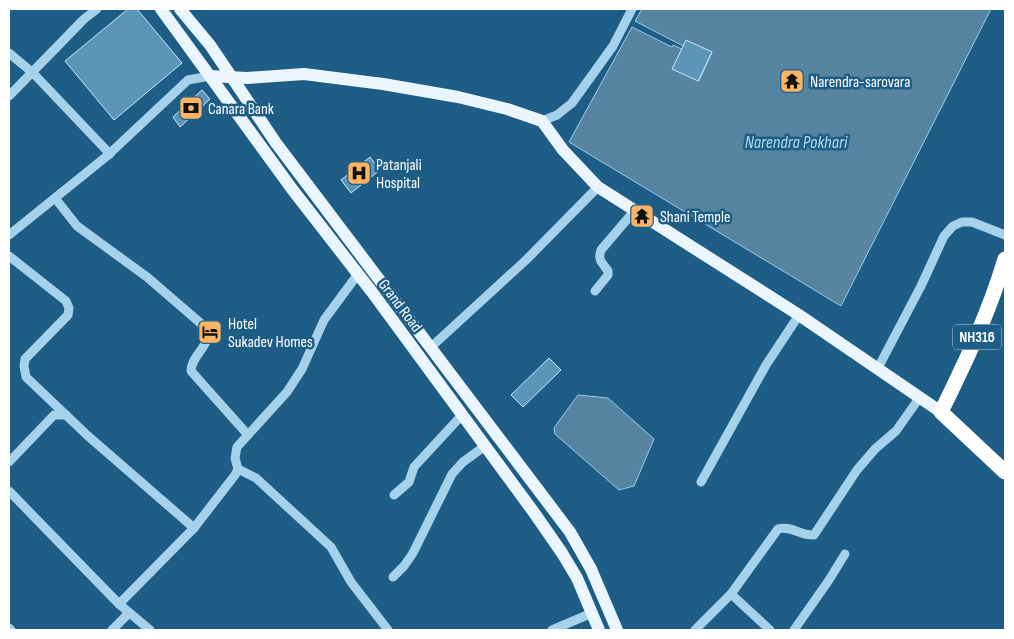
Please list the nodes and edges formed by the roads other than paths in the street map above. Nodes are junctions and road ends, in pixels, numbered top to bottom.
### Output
1 (97, 9) edge
2 (161, 9) edge
3 (180, 9) edge
4 (632, 9) edge
5 (9, 53) edge
6 (33, 73) junction
7 (210, 76) junction
8 (232, 77) junction
9 (9, 96) edge
10 (542, 121) junction
11 (110, 154) junction
12 (598, 187) junction
13 (55, 198) junction
14 (635, 210) junction
15 (9, 235) edge
16 (1005, 235) edge
17 (9, 256) edge
18 (1005, 259) edge
19 (358, 274) junction
20 (595, 291) dead end
21 (799, 315) junction
22 (430, 348) junction
23 (878, 368) junction
24 (920, 397) junction
25 (941, 412) junction
26 (66, 414) junction
27 (462, 415) junction
28 (248, 435) junction
29 (485, 446) junction
30 (9, 462) edge
31 (238, 469) junction
32 (1005, 472) edge
33 (701, 482) dead end
34 (9, 491) edge
35 (394, 495) dead end
36 (194, 528) junction
37 (844, 554) dead end
38 (393, 577) dead end
39 (731, 594) junction
40 (119, 604) junction
41 (129, 613) junction
42 (592, 613) junction
43 (112, 630) edge
44 (150, 630) edge
45 (388, 630) edge
46 (552, 630) edge
47 (599, 630) edge
48 (616, 630) edge
49 (695, 630) edge
50 (770, 630) edge
51 (794, 630) edge

1 - 6 street
2 - 7 main road, Grand Road
3 - 8 main road, Grand Road
4 - 10 street
5 - 6 street
6 - 9 street
6 - 11 street
7 - 8 main road
7 - 11 street
7 - 19 main road, Grand Road
8 - 10 main road
8 - 22 main road, Grand Road
10 - 12 main road
11 - 13 street
12 - 14 main road
12 - 22 street
13 - 15 street
13 - 28 street
14 - 20 street
14 - 21 main road
16 - 23 street
17 - 26 street
18 - 25 highway, NH316
19 - 27 main road, Grand Road
19 - 28 street
21 - 23 main road
21 - 33 street
22 - 48 main road, Grand Road
23 - 24 main road
24 - 25 main road
24 - 39 street
25 - 32 highway
26 - 30 street
26 - 36 street
27 - 29 main road, Grand Road
27 - 35 street
28 - 31 street
29 - 38 street
29 - 42 main road, Grand Road
31 - 36 street
31 - 45 street
34 - 40 street
36 - 40 street
37 - 51 street
39 - 49 street
39 - 50 street
40 - 41 street
41 - 43 street
41 - 44 street
42 - 46 street
42 - 47 main road, Grand Road

